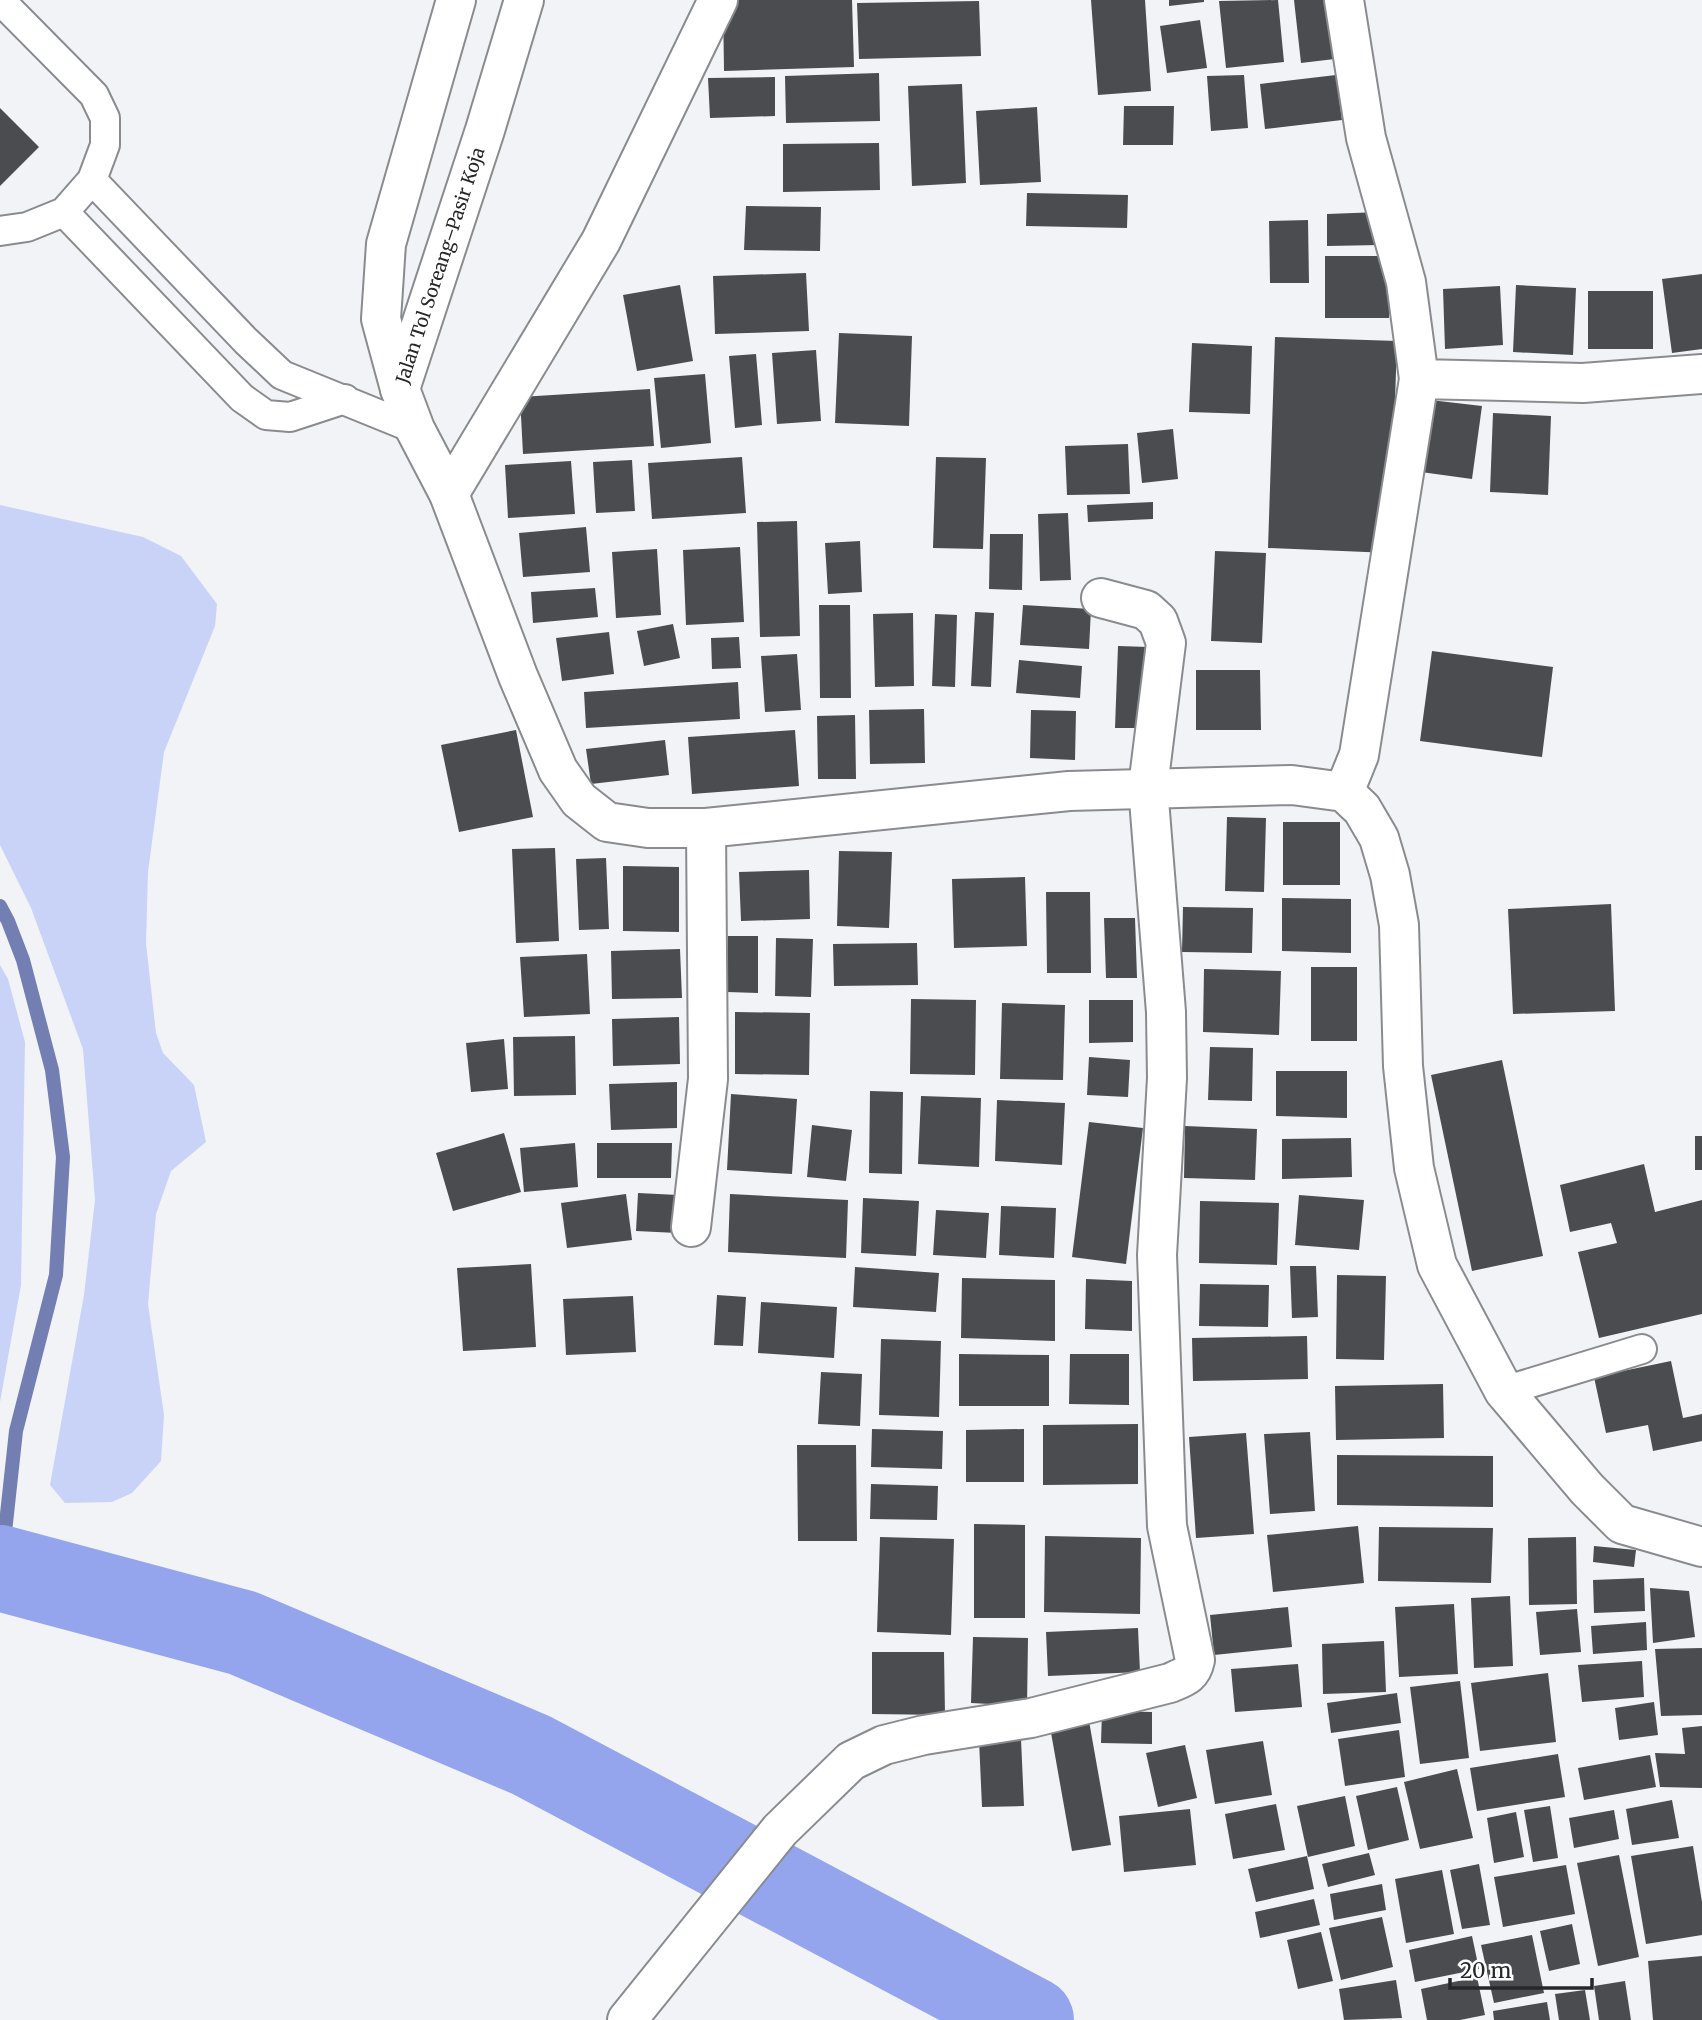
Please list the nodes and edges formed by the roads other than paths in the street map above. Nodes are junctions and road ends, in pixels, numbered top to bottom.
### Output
1 (0, 0) edge
2 (456, 0) edge
3 (524, 0) edge
4 (718, 0) edge
5 (1344, 0) edge
6 (92, 180) junction
7 (64, 212) junction
8 (0, 230) edge
9 (1702, 374) edge
10 (1419, 379) junction
11 (400, 389) junction
12 (345, 398) junction
13 (415, 429) junction
14 (449, 494) junction
15 (1101, 598) dead end
16 (1148, 787) junction
17 (1344, 792) junction
18 (706, 828) junction
19 (691, 1227) dead end
20 (1642, 1349) dead end
21 (1504, 1391) junction
22 (1702, 1547) edge
23 (627, 2020) edge

1 - 6 lane
2 - 11 street, Jalan Tol Soreang–Pasir Koja
3 - 11 street, Jalan Tol Soreang–Pasir Koja
4 - 14 street
5 - 10 street
6 - 7 lane
6 - 12 lane
7 - 8 lane
7 - 12 lane
9 - 10 street
10 - 17 street
11 - 13 street
12 - 13 lane
13 - 14 street
14 - 18 street
15 - 16 street
16 - 17 street
16 - 18 street
16 - 23 street
17 - 21 street
18 - 19 street
20 - 21 lane
21 - 22 street

